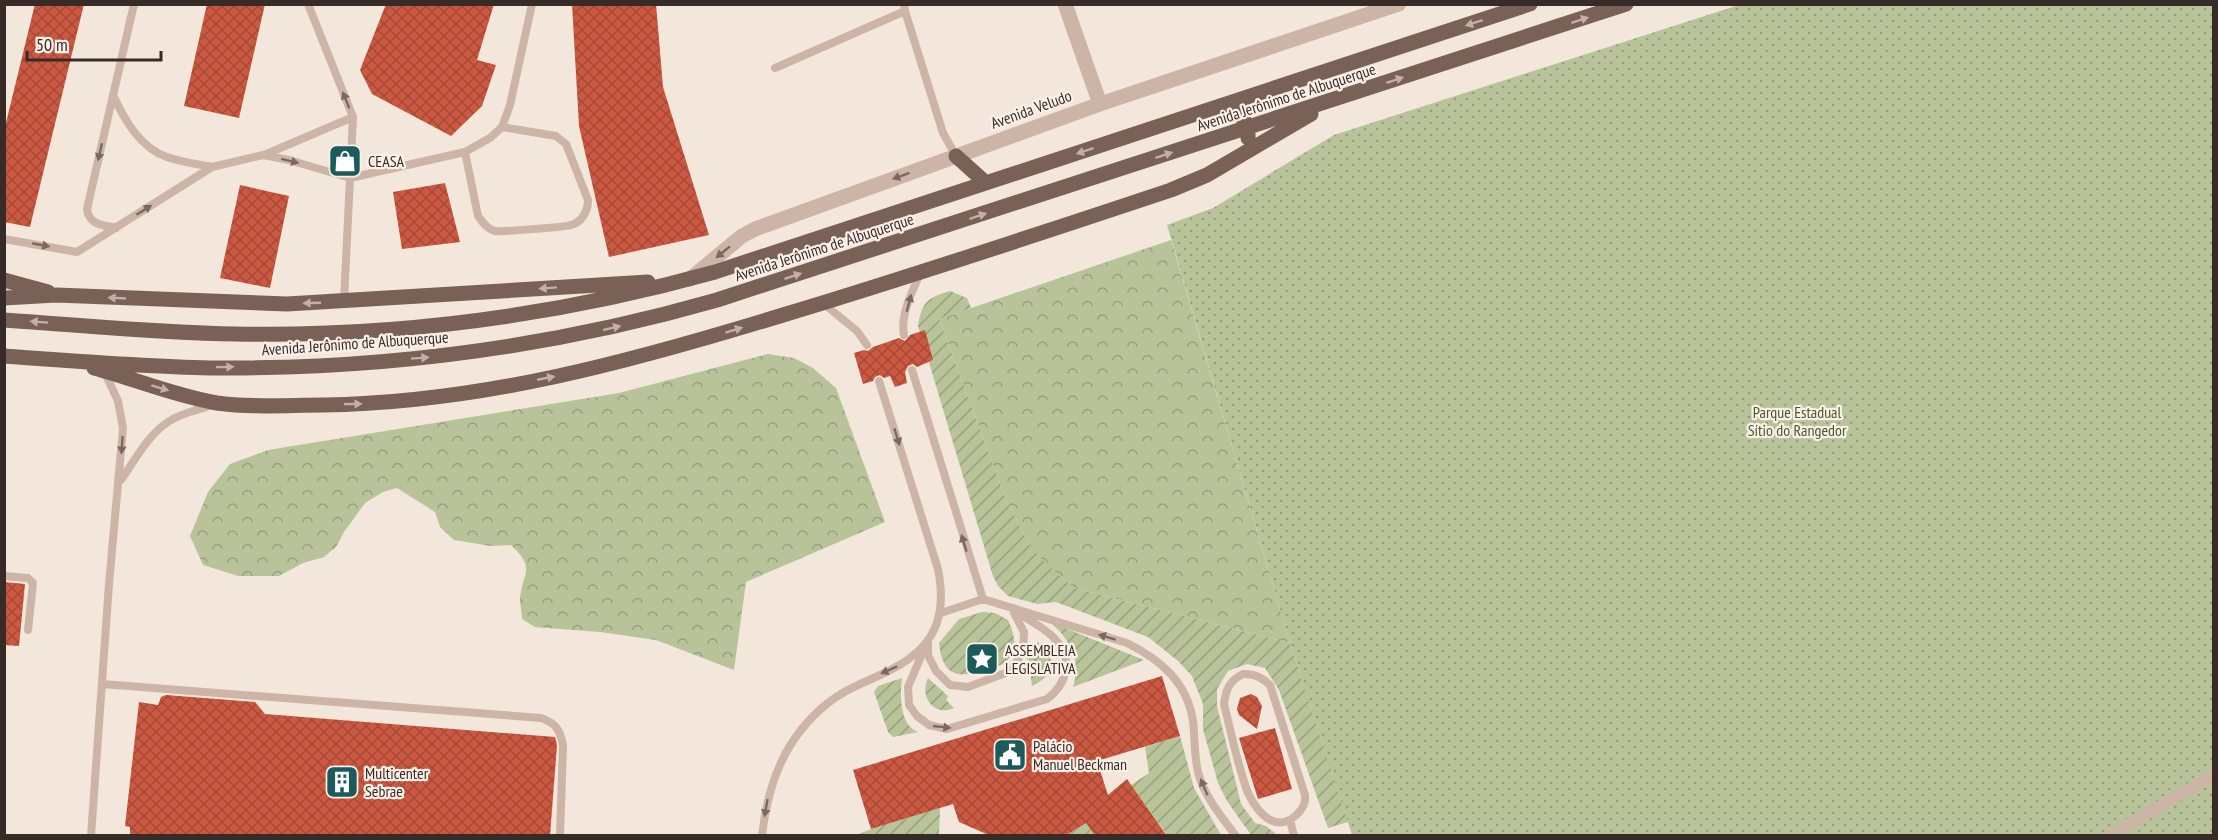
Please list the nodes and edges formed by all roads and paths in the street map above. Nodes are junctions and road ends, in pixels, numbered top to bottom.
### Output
1 (134, 4) edge
2 (308, 4) edge
3 (532, 4) edge
4 (1065, 4) edge
5 (1399, 4) edge
6 (1530, 4) edge
7 (1626, 4) edge
8 (905, 8) edge
9 (775, 68) dead end
10 (113, 95) junction
11 (1339, 98) junction
12 (1100, 104) junction
13 (1220, 106) junction
14 (353, 117) junction
15 (502, 127) junction
16 (1248, 128) junction
17 (465, 152) junction
18 (263, 155) junction
19 (956, 156) junction
20 (1235, 158) junction
21 (212, 167) junction
22 (350, 178) junction
23 (986, 183) junction
24 (116, 228) junction
25 (4, 239) edge
26 (920, 272) junction
27 (4, 279) edge
28 (690, 279) junction
29 (56, 295) junction
30 (4, 298) edge
31 (344, 301) junction
32 (822, 303) junction
33 (4, 320) edge
34 (904, 335) dead end
35 (867, 345) dead end
36 (4, 356) edge
37 (62, 360) junction
38 (912, 370) dead end
39 (104, 371) junction
40 (879, 381) dead end
41 (219, 403) junction
42 (120, 481) junction
43 (4, 576) edge
44 (983, 599) junction
45 (1011, 608) junction
46 (941, 614) junction
47 (28, 630) dead end
48 (928, 640) junction
49 (102, 684) junction
50 (2214, 775) edge
51 (1290, 819) junction
52 (91, 836) edge
53 (560, 836) edge
54 (762, 836) edge
55 (1236, 836) edge
56 (1294, 836) edge
57 (2109, 836) edge

1 - 10 lane
14 -> 2 lane
3 - 15 lane
4 - 12 street
5 - 12 street, Avenida Veludo
6 -> 13 main road, Avenida Jerônimo de Albuquerque
11 -> 7 main road, Avenida Jerônimo de Albuquerque
8 - 9 lane
8 - 19 lane
10 - 21 lane
10 -> 24 lane
11 - 16 main road, Avenida Jerônimo de Albuquerque
11 - 20 main road
12 - 19 street, Avenida Veludo
13 - 16 main road
13 -> 23 main road, Avenida Jerônimo de Albuquerque
14 - 18 lane
14 - 22 lane
15 - 17 lane
15 - 17 lane
16 - 20 main road
37 -> 16 main road, Avenida Jerônimo de Albuquerque
17 - 22 lane
18 - 21 lane
18 -> 22 lane
19 - 23 main road
19 -> 28 street, Avenida Veludo
20 - 26 main road
24 -> 21 lane
22 - 31 lane
23 - 28 main road, Avenida Jerônimo de Albuquerque
25 -> 24 lane
26 - 32 main road
34 -> 26 lane
27 - 29 main road
28 -> 31 main road, Avenida Jerônimo de Albuquerque
28 -> 33 main road, Avenida Jerônimo de Albuquerque
29 - 30 main road
31 -> 29 main road, Avenida Jerônimo de Albuquerque
32 - 35 lane
41 -> 32 main road
36 - 37 main road, Avenida Jerônimo de Albuquerque
37 - 39 main road
44 -> 38 lane
39 -> 41 main road
39 -> 42 lane
40 -> 46 lane
41 - 42 lane
42 - 49 lane
43 - 47 lane
44 - 45 lane
44 - 46 lane
45 - 48 lane
48 -> 45 lane
55 -> 45 lane
46 - 48 lane
48 -> 54 lane
49 - 52 lane
49 - 53 lane
50 - 57 street
51 - 51 lane
51 - 56 lane

